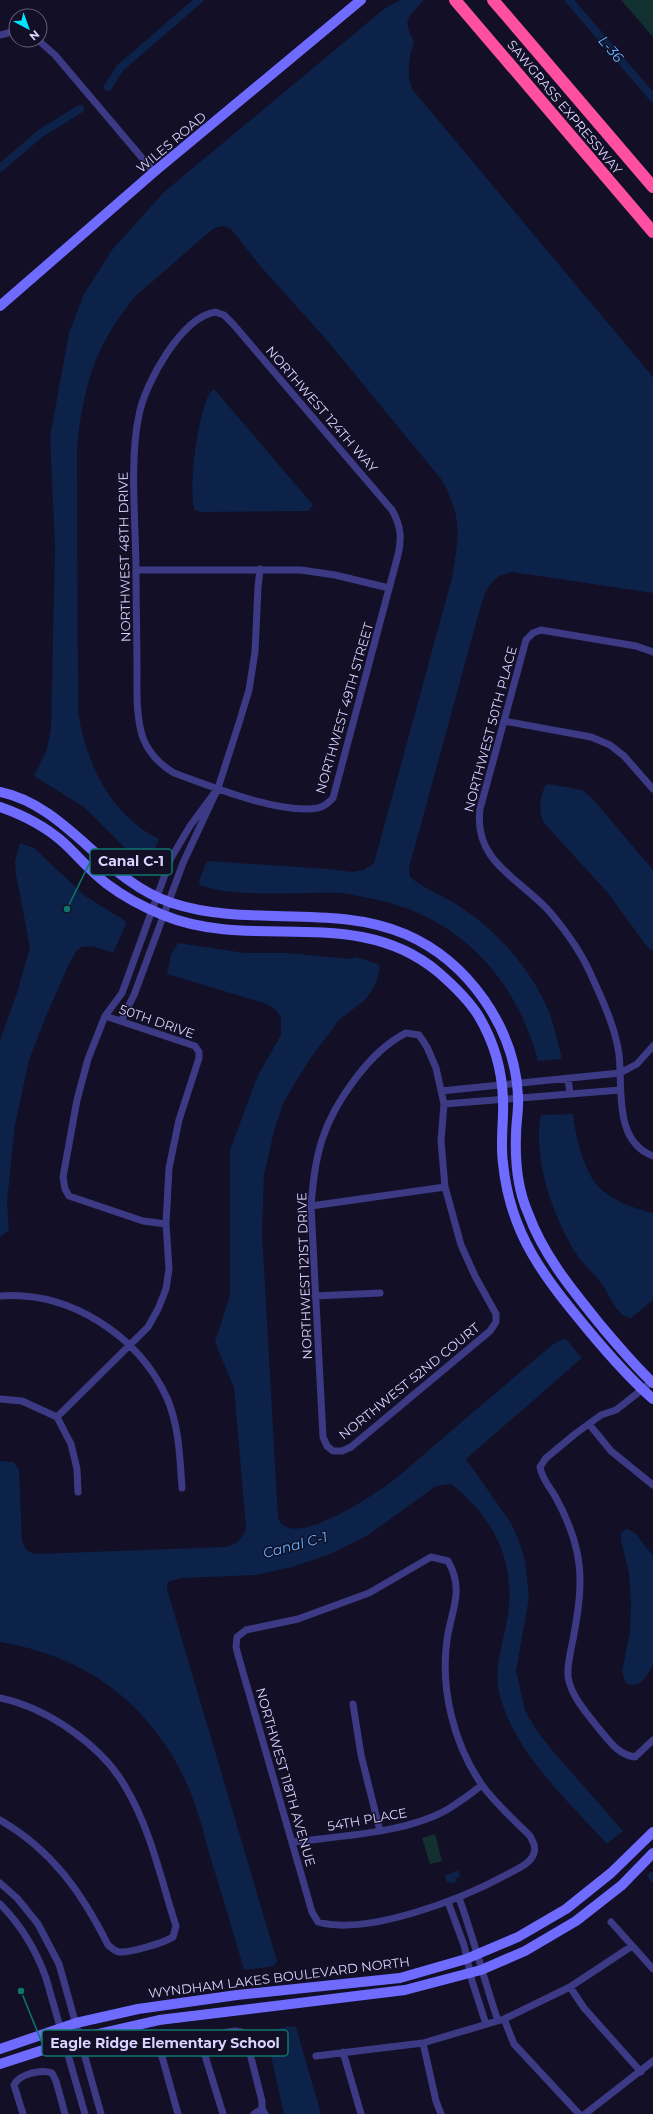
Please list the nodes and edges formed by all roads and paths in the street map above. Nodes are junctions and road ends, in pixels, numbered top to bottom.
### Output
1 (361, 0) edge
2 (455, 0) edge
3 (492, 0) edge
4 (47, 48) edge
5 (154, 172) junction
6 (653, 187) edge
7 (653, 232) edge
8 (0, 306) edge
9 (215, 312) joint
10 (401, 530) joint
11 (260, 569) junction
12 (136, 570) junction
13 (389, 588) junction
14 (653, 652) edge
15 (504, 721) junction
16 (218, 788) junction
17 (653, 789) edge
18 (0, 792) edge
19 (0, 807) edge
20 (156, 896) junction
21 (170, 902) junction
22 (151, 909) junction
23 (165, 916) junction
24 (105, 1016) junction
25 (121, 1021) junction
26 (653, 1046) edge
27 (620, 1073) junction
28 (568, 1078) junction
29 (517, 1083) junction
30 (502, 1085) junction
31 (620, 1090) junction
32 (441, 1091) junction
33 (570, 1094) junction
34 (518, 1099) junction
35 (503, 1100) junction
36 (444, 1104) junction
37 (653, 1156) edge
38 (445, 1187) junction
39 (311, 1206) junction
40 (166, 1224) junction
41 (380, 1293) dead end
42 (0, 1296) edge
43 (315, 1296) junction
44 (131, 1344) junction
45 (653, 1380) edge
46 (642, 1390) junction
47 (0, 1399) edge
48 (653, 1400) edge
49 (57, 1417) junction
50 (589, 1424) junction
51 (333, 1451) joint
52 (653, 1486) edge
53 (182, 1488) dead end
54 (78, 1492) dead end
55 (0, 1698) edge
56 (353, 1704) dead end
57 (653, 1740) edge
58 (482, 1785) junction
59 (0, 1820) edge
60 (380, 1831) junction
61 (653, 1832) edge
62 (293, 1842) junction
63 (653, 1853) edge
64 (0, 1883) edge
65 (459, 1898) junction
66 (448, 1902) junction
67 (0, 1904) edge
68 (611, 1922) dead end
69 (632, 1946) junction
70 (478, 1954) junction
71 (466, 1959) junction
72 (653, 1969) edge
73 (481, 1970) junction
74 (470, 1973) junction
75 (570, 1988) junction
76 (501, 2020) junction
77 (76, 2023) junction
78 (486, 2024) junction
79 (60, 2028) junction
80 (199, 2036) junction
81 (80, 2038) junction
82 (64, 2043) junction
83 (423, 2043) junction
84 (0, 2048) edge
85 (344, 2052) junction
86 (316, 2056) dead end
87 (653, 2061) edge
88 (0, 2064) edge
89 (640, 2072) junction
90 (264, 2112) edge
91 (23, 2114) edge
92 (65, 2114) edge
93 (85, 2114) edge
94 (101, 2114) edge
95 (178, 2114) edge
96 (223, 2114) edge
97 (254, 2114) edge
98 (361, 2114) edge
99 (441, 2114) edge
100 (579, 2114) edge
101 (585, 2114) edge

1 - 5 street, WILES ROAD
2 - 7 highway, SAWGRASS EXPRESSWAY
3 - 6 highway, SAWGRASS EXPRESSWAY
4 - 5 street
5 - 8 street, WILES ROAD
9 - 10 street, NORTHWEST 124TH WAY
9 - 12 street, NORTHWEST 48TH DRIVE
10 - 13 street, NORTHWEST 49TH STREET
11 - 12 street
11 - 13 street
11 - 16 street
12 - 16 street, NORTHWEST 48TH DRIVE
13 - 16 street, NORTHWEST 49TH STREET
14 - 15 street, NORTHWEST 50TH PLACE
15 - 17 street
15 - 27 street, NORTHWEST 50TH PLACE
16 - 20 street
16 - 21 street
18 - 20 street
19 - 22 street
20 - 21 street
20 - 22 street
21 - 23 street
21 - 29 street
22 - 23 street
22 - 24 street
23 - 25 street
23 - 30 street
24 - 25 street, 50TH DRIVE
24 - 40 street
25 - 40 street, 50TH DRIVE
26 - 27 street
27 - 28 street
27 - 31 street
28 - 29 street
28 - 33 street
29 - 30 street
29 - 34 street
30 - 32 street
30 - 35 street
31 - 33 street
31 - 37 street
32 - 36 street
32 - 39 street, NORTHWEST 121ST DRIVE
33 - 34 street
34 - 35 street
34 - 45 street
35 - 36 street
35 - 46 street
36 - 38 street
38 - 39 street
38 - 51 street, NORTHWEST 52ND COURT
39 - 43 street, NORTHWEST 121ST DRIVE
40 - 44 street
41 - 43 street
42 - 44 street
43 - 51 street, NORTHWEST 121ST DRIVE
44 - 49 street
44 - 53 street
45 - 46 street
46 - 48 street
46 - 50 street
47 - 49 street
49 - 54 street
50 - 52 street
50 - 57 street
55 - 59 street
56 - 60 street
58 - 60 street, 54TH PLACE
58 - 62 street, NORTHWEST 118TH AVENUE
58 - 65 street
60 - 62 street, 54TH PLACE
61 - 70 street, WYNDHAM LAKES BOULEVARD NORTH
62 - 66 street, NORTHWEST 118TH AVENUE
63 - 73 street, WYNDHAM LAKES BOULEVARD NORTH
64 - 77 street
65 - 66 street
65 - 70 street
66 - 71 street
67 - 79 street
68 - 69 street
69 - 72 street
69 - 75 street
70 - 71 street, WYNDHAM LAKES BOULEVARD NORTH
70 - 73 street
71 - 74 street
71 - 77 street, WYNDHAM LAKES BOULEVARD NORTH
73 - 74 street, WYNDHAM LAKES BOULEVARD NORTH
73 - 76 street
74 - 78 street
74 - 81 street, WYNDHAM LAKES BOULEVARD NORTH
75 - 76 street
75 - 89 street
76 - 78 street
76 - 100 street
77 - 79 street, WYNDHAM LAKES BOULEVARD NORTH
77 - 81 street
78 - 83 street
79 - 82 street
79 - 84 street, WYNDHAM LAKES BOULEVARD NORTH
80 - 90 street
80 - 95 street
80 - 96 street
81 - 82 street, WYNDHAM LAKES BOULEVARD NORTH
81 - 94 street
82 - 88 street, WYNDHAM LAKES BOULEVARD NORTH
82 - 93 street
83 - 85 street
83 - 99 street
85 - 86 street
85 - 98 street
87 - 89 street
89 - 101 street
90 - 97 street
91 - 92 street

